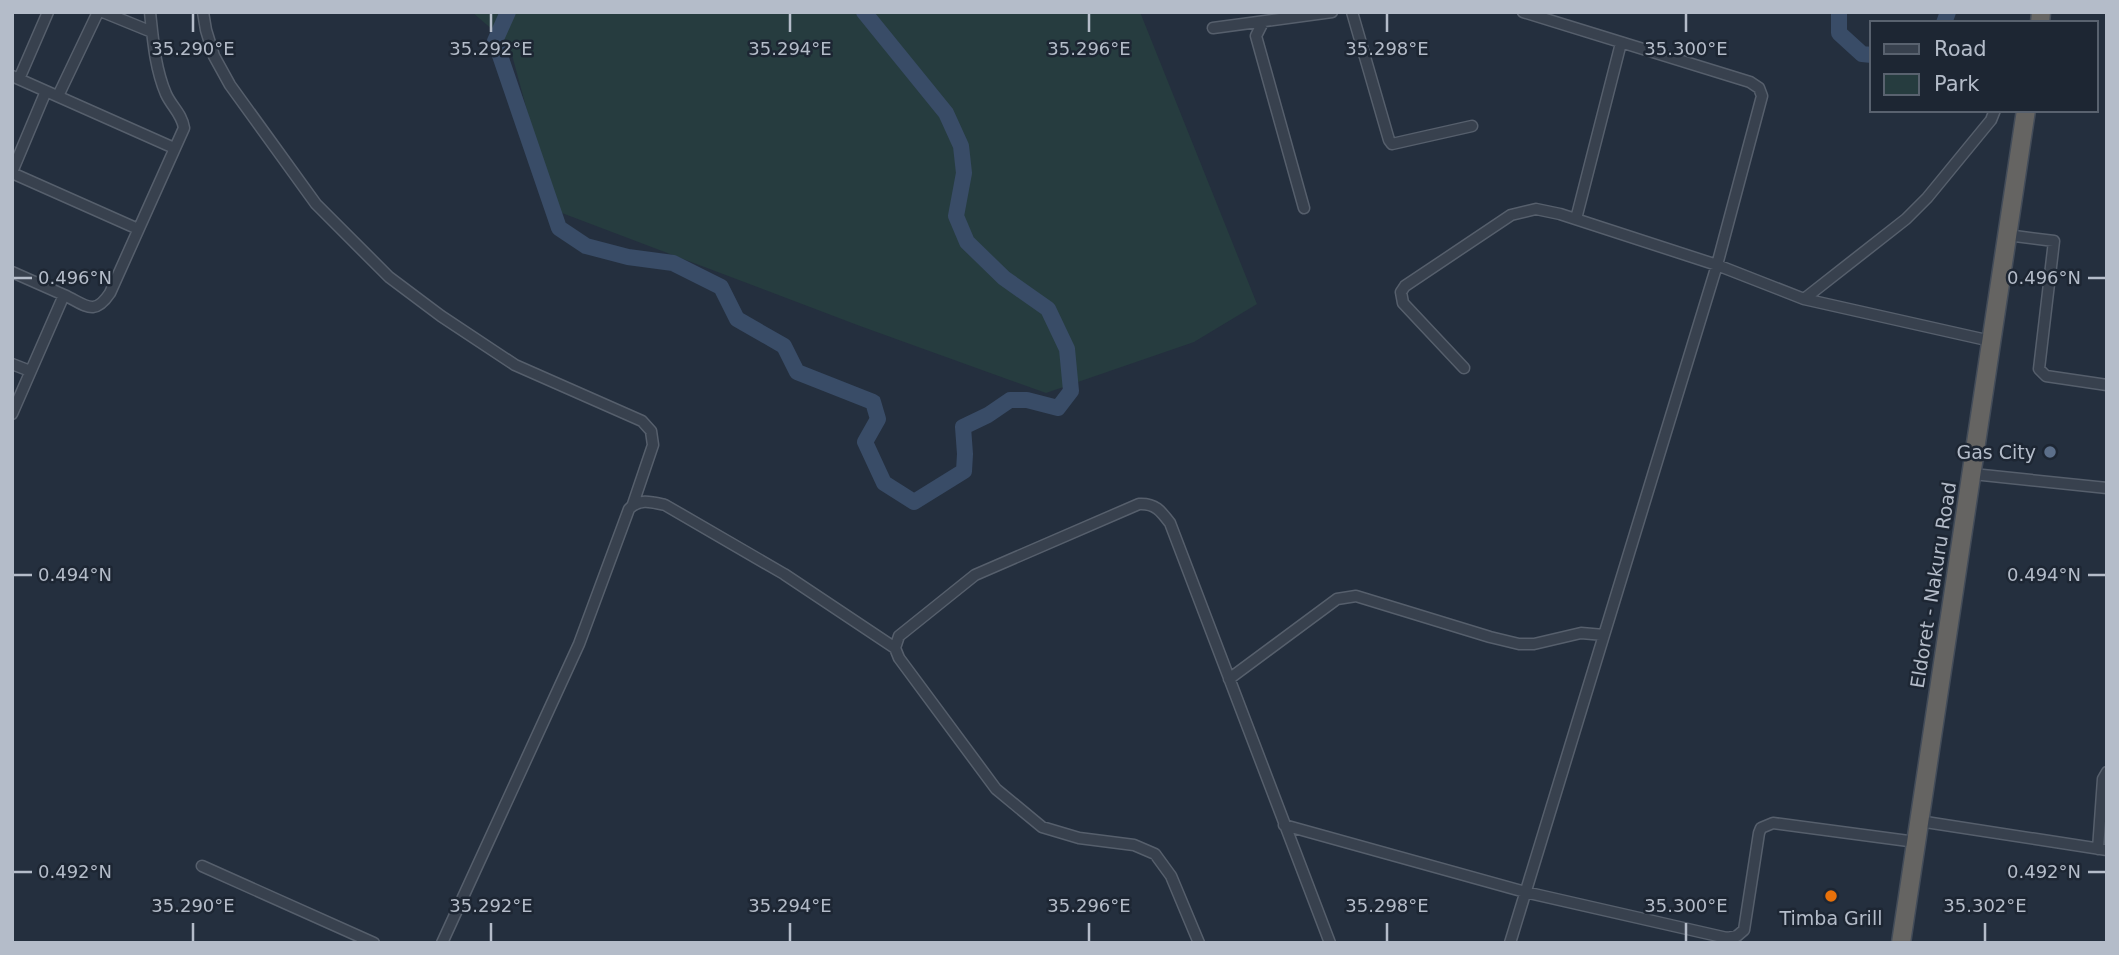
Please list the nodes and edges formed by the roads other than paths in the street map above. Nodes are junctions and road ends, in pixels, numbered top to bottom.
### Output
1 (48, 12) edge
2 (100, 12) edge
3 (150, 12) edge
4 (203, 12) edge
5 (1332, 12) edge
6 (1352, 12) edge
7 (1523, 12) edge
8 (1263, 22) junction
9 (1213, 28) dead end
10 (152, 32) junction
11 (1621, 43) junction
12 (16, 78) edge
13 (46, 91) junction
14 (58, 96) junction
15 (1994, 112) edge
16 (2026, 112) edge
17 (1472, 126) dead end
18 (174, 148) junction
19 (12, 172) edge
20 (1304, 208) dead end
21 (1576, 219) junction
22 (138, 229) junction
23 (2007, 235) junction
24 (1717, 265) junction
25 (12, 272) edge
26 (64, 295) junction
27 (1804, 299) junction
28 (1992, 341) junction
29 (12, 364) edge
30 (1464, 368) dead end
31 (30, 371) junction
32 (2107, 385) edge
33 (12, 414) edge
34 (1973, 474) junction
35 (2107, 488) edge
36 (634, 504) junction
37 (1604, 635) junction
38 (895, 648) junction
39 (1228, 679) junction
40 (2107, 772) edge
41 (1919, 821) junction
42 (1283, 825) junction
43 (1916, 842) junction
44 (2102, 850) edge
45 (202, 866) dead end
46 (1525, 892) junction
47 (374, 943) edge
48 (442, 943) edge
49 (1199, 943) edge
50 (1330, 943) edge
51 (1510, 943) edge
52 (1900, 943) edge

1 - 12 street
2 - 10 street
2 - 14 street
3 - 10 street
4 - 36 street
5 - 8 street
6 - 17 street
7 - 11 street
8 - 9 street
8 - 20 street
10 - 18 street
11 - 21 street
11 - 24 street
12 - 13 street
13 - 14 street
13 - 19 street
14 - 18 street
15 - 27 street
16 - 23 highway, Eldoret - Nakuru Road
18 - 22 street
19 - 22 street
21 - 24 street
21 - 30 street
22 - 26 street
23 - 28 highway, Eldoret - Nakuru Road
23 - 32 street
24 - 27 street
24 - 37 street
25 - 26 street
26 - 31 street
27 - 28 street
28 - 34 highway, Eldoret - Nakuru Road
29 - 31 street
31 - 33 street
34 - 35 street
34 - 41 highway, Eldoret - Nakuru Road
36 - 38 street
36 - 48 street
37 - 39 street
37 - 46 street
38 - 39 street
38 - 49 street
39 - 42 street
40 - 44 street
41 - 43 highway, Eldoret - Nakuru Road
41 - 44 street
42 - 46 street
42 - 50 street
43 - 46 street
43 - 52 highway, Eldoret - Nakuru Road
45 - 47 street
46 - 51 street

